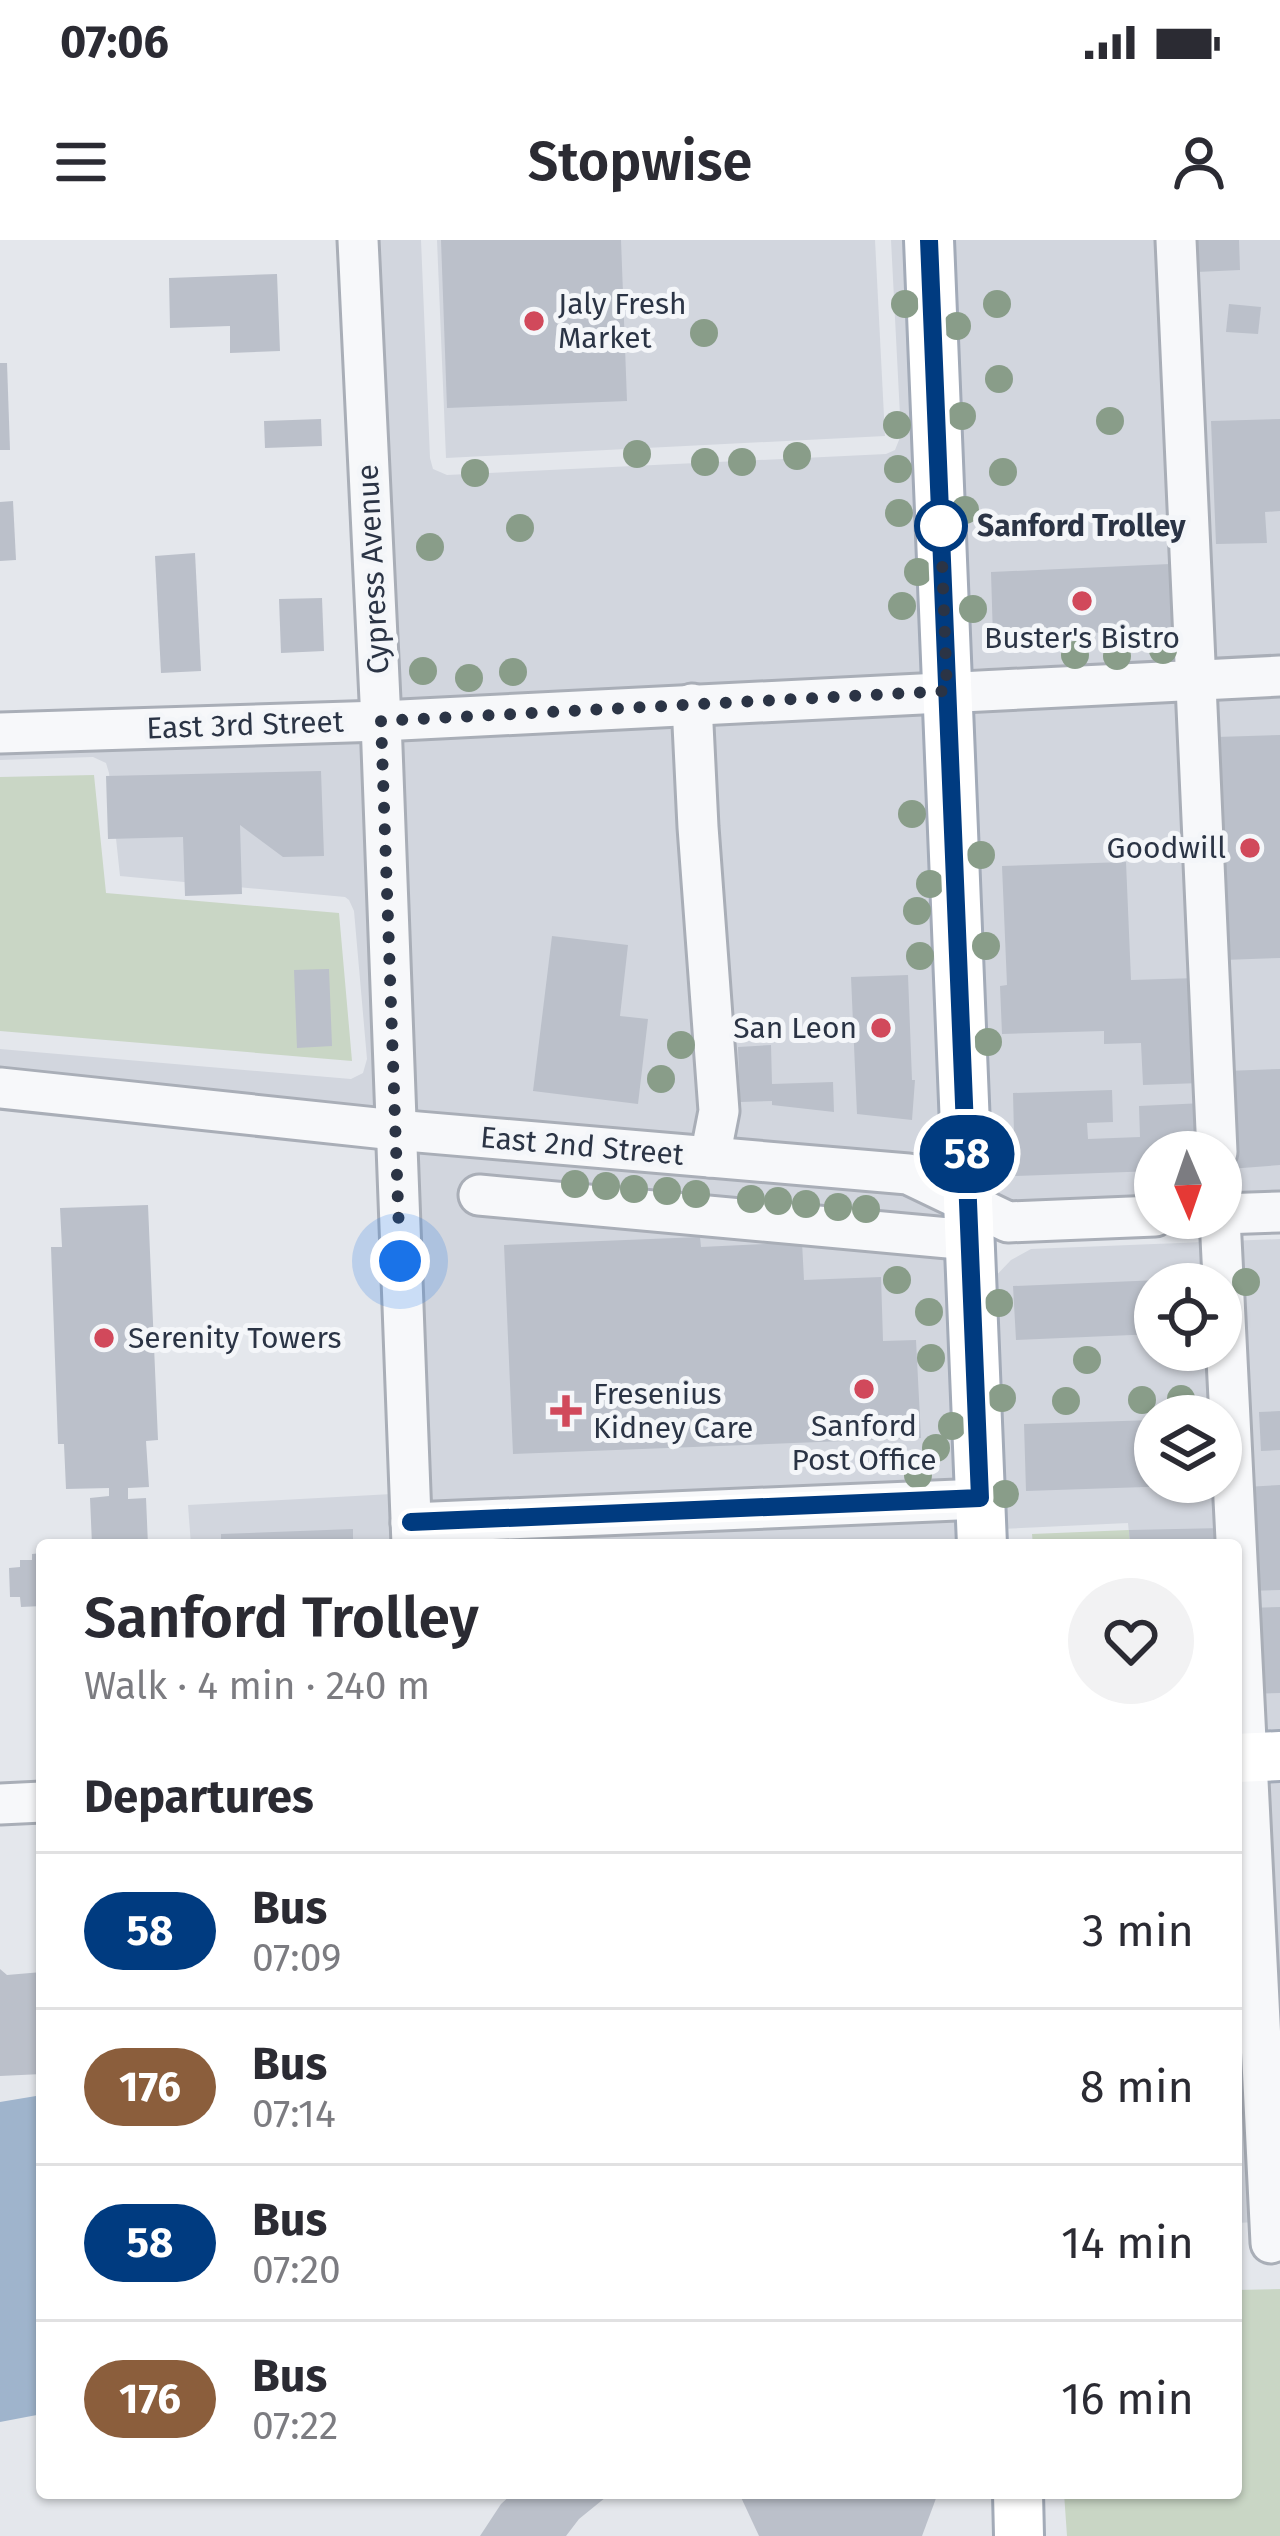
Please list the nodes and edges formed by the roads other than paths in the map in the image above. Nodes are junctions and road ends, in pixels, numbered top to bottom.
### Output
1 (358, 240) edge
2 (929, 240) edge
3 (1177, 240) edge
4 (1280, 676) edge
5 (1196, 680) junction
6 (947, 691) junction
7 (692, 704) junction
8 (381, 721) junction
9 (0, 733) edge
10 (0, 1088) edge
11 (395, 1130) junction
12 (1215, 1131) edge
13 (710, 1157) junction
14 (479, 1196) dead end
15 (1280, 1212) edge
16 (1242, 1215) edge
17 (1134, 1217) edge
18 (970, 1221) junction
19 (1221, 1239) edge
20 (981, 1522) edge
21 (412, 1534) edge
22 (1241, 1539) edge
23 (1242, 1556) edge
24 (1255, 1757) edge
25 (36, 1802) edge
26 (0, 1804) edge
27 (1262, 2243) edge
28 (1018, 2499) edge
29 (1019, 2536) edge

1 - 8 street, Cypress Avenue
2 - 6 main road
3 - 5 street
4 - 5 street, East 3rd Street
5 - 6 street, East 3rd Street
5 - 12 street
6 - 7 street, East 3rd Street
6 - 18 main road
7 - 8 street, East 3rd Street
7 - 13 street
8 - 9 street, East 3rd Street
8 - 11 street, Cypress Avenue
10 - 11 street, East 2nd Street
11 - 13 street, East 2nd Street
11 - 21 street, Cypress Avenue
13 - 18 street, East 2nd Street
14 - 18 street
15 - 16 street
17 - 18 street, East 2nd Street
18 - 20 main road
19 - 22 street
20 - 21 street
23 - 24 street
24 - 27 street
25 - 26 street
28 - 29 main road

